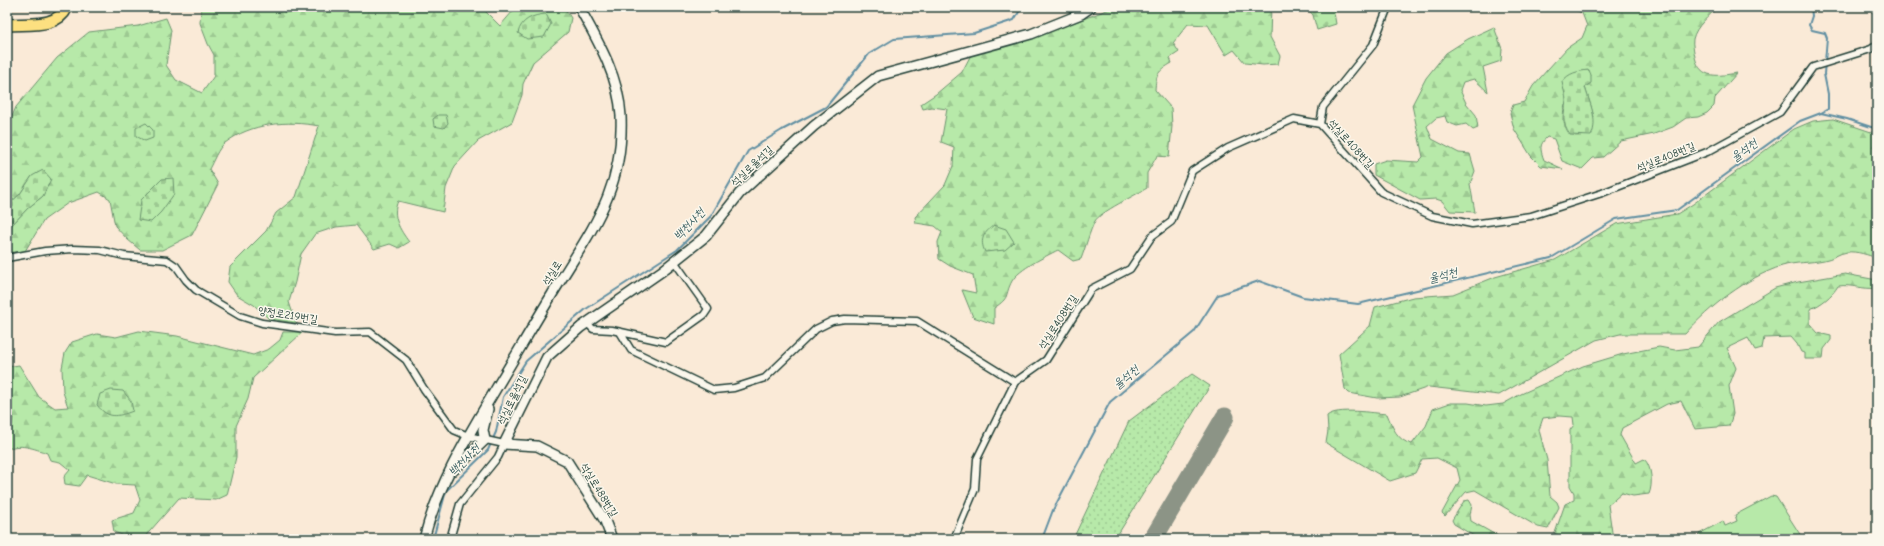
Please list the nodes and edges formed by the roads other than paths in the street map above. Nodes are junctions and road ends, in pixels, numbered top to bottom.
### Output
1 (67, 7) edge
2 (579, 7) edge
3 (1091, 7) edge
4 (1388, 7) edge
5 (7, 25) edge
6 (1877, 45) edge
7 (1320, 124) junction
8 (7, 258) edge
9 (674, 262) junction
10 (587, 323) junction
11 (620, 332) junction
12 (1015, 382) junction
13 (489, 400) junction
14 (468, 436) junction
15 (487, 440) junction
16 (500, 443) junction
17 (446, 478) junction
18 (424, 539) edge
19 (450, 539) edge
20 (612, 539) edge
21 (954, 539) edge

1 - 5 highway
2 - 13 street, 석실로
3 - 9 street, 석실로율석길
4 - 7 street
6 - 7 street, 석실로408번길
7 - 12 street, 석실로408번길
8 - 14 street, 양정로219번길
9 - 10 street, 석실로율석길
9 - 11 street
10 - 11 street
10 - 16 street, 석실로율석길
11 - 12 street
12 - 21 street, 석실로408번길
13 - 14 street, 석실로
13 - 15 street
14 - 15 street, 석실로488번길
14 - 17 street, 석실로
15 - 16 street, 석실로488번길
15 - 17 street
16 - 19 street
16 - 20 street, 석실로488번길
17 - 18 street, 석실로

